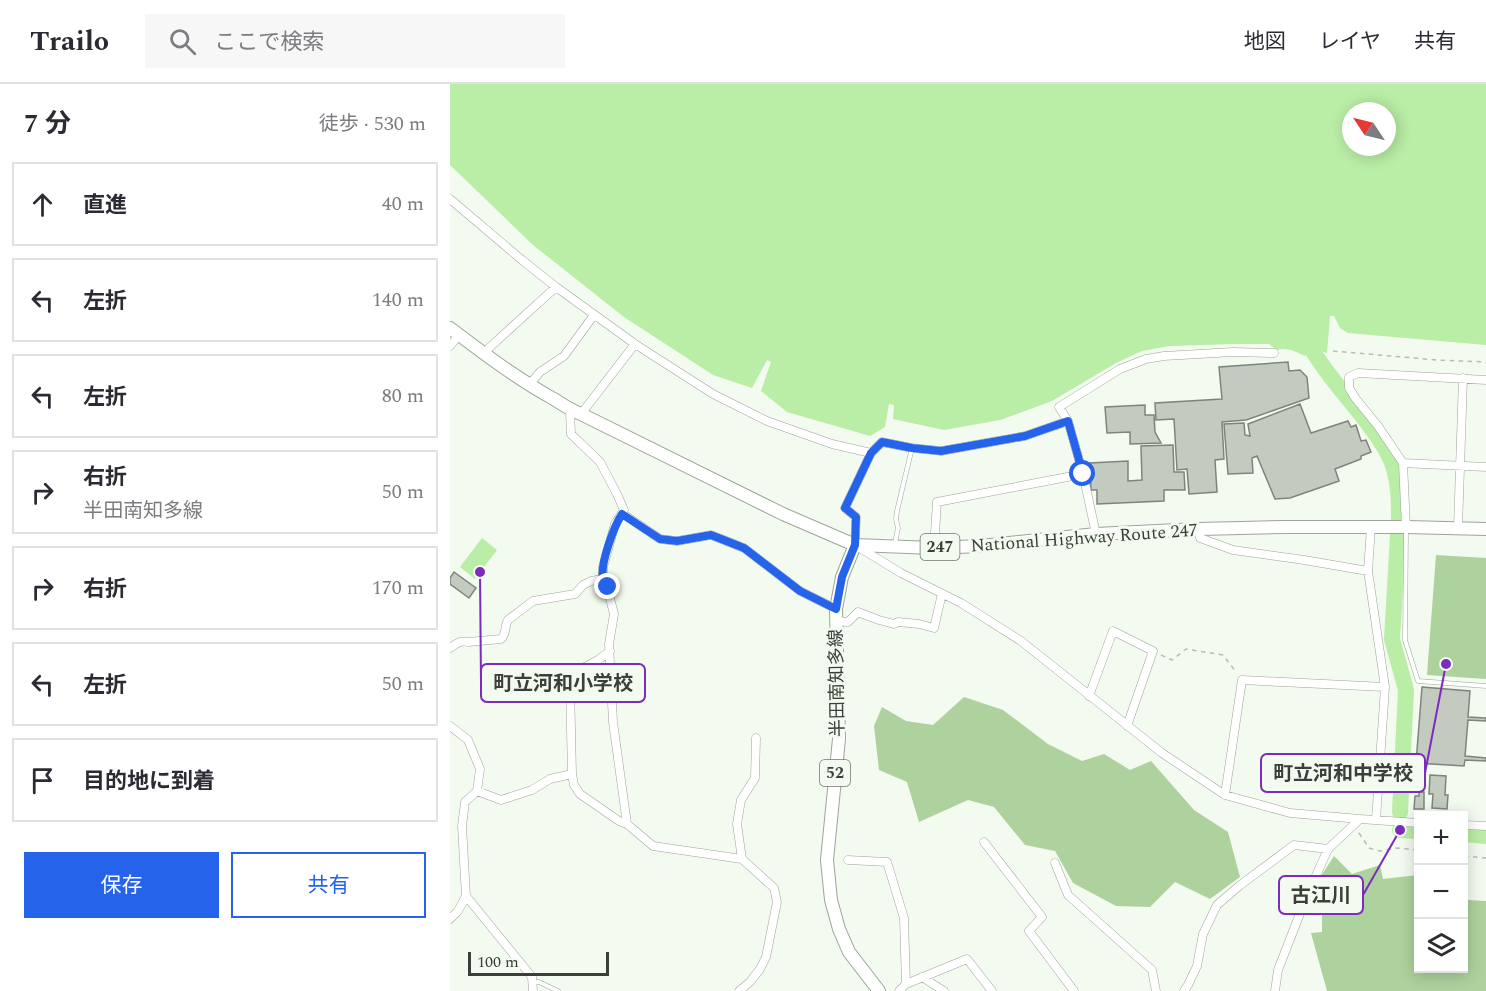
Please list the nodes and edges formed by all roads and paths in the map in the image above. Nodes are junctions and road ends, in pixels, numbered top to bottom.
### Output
1 (453, 202) edge
2 (450, 212) edge
3 (556, 287) junction
4 (594, 315) junction
5 (454, 332) edge
6 (635, 344) junction
7 (450, 346) edge
8 (1333, 351) dead end
9 (1274, 353) dead end
10 (485, 354) junction
11 (1486, 362) edge
12 (1463, 378) junction
13 (1486, 380) edge
14 (529, 385) junction
15 (576, 412) junction
16 (1068, 421) junction
17 (912, 448) junction
18 (871, 453) junction
19 (1403, 463) junction
20 (1459, 466) junction
21 (1486, 467) edge
22 (1083, 474) junction
23 (622, 514) junction
24 (1371, 527) junction
25 (1406, 527) junction
26 (1458, 528) junction
27 (1198, 529) junction
28 (1486, 529) edge
29 (1096, 534) junction
30 (855, 545) junction
31 (895, 547) junction
32 (934, 548) junction
33 (1368, 572) junction
34 (603, 579) junction
35 (943, 594) junction
36 (836, 615) junction
37 (450, 648) edge
38 (610, 651) junction
39 (1154, 651) junction
40 (1242, 680) junction
41 (1486, 686) edge
42 (1385, 687) junction
43 (1089, 696) junction
44 (450, 726) edge
45 (1127, 726) junction
46 (756, 738) dead end
47 (572, 774) junction
48 (477, 791) junction
49 (1225, 795) junction
50 (1376, 820) junction
51 (1357, 822) junction
52 (1414, 823) edge
53 (627, 825) junction
54 (1468, 825) edge
55 (1486, 826) edge
56 (984, 842) dead end
57 (1328, 849) junction
58 (1414, 850) edge
59 (1468, 856) edge
60 (1486, 858) edge
61 (742, 859) junction
62 (848, 860) dead end
63 (1055, 863) dead end
64 (466, 896) junction
65 (450, 919) edge
66 (922, 977) junction
67 (533, 982) junction
68 (906, 984) junction
69 (533, 991) edge
70 (558, 991) edge
71 (739, 991) edge
72 (879, 991) edge
73 (899, 991) edge
74 (944, 991) edge
75 (992, 991) edge
76 (1074, 991) edge
77 (1156, 991) edge
78 (1184, 991) edge
79 (1275, 991) edge

1 - 2 street
1 - 3 street
3 - 4 street
3 - 10 street
4 - 6 street
4 - 14 street
5 - 7 street
5 - 10 main road, National Highway Route 247 / 247
6 - 15 street
6 - 18 street
8 - 11 path
9 - 16 street
10 - 14 main road, National Highway Route 247 / 247
12 - 13 street
12 - 19 street
12 - 20 street
14 - 15 main road, National Highway Route 247 / 247
15 - 23 street
15 - 30 main road, National Highway Route 247 / 247
16 - 17 street
16 - 22 street
17 - 18 street
17 - 31 lane
18 - 30 street
19 - 20 street
19 - 25 street
20 - 21 street
20 - 26 street
22 - 29 street
22 - 32 street
23 - 34 street
23 - 36 street
24 - 25 main road, National Highway Route 247 / 247
24 - 27 main road, National Highway Route 247 / 247
24 - 33 street
25 - 26 main road, National Highway Route 247 / 247
25 - 41 lane
26 - 28 main road, National Highway Route 247 / 247
27 - 29 main road, National Highway Route 247 / 247
27 - 33 street
29 - 32 main road, National Highway Route 247 / 247
30 - 31 main road, National Highway Route 247 / 247
30 - 35 street
30 - 36 main road, 半田南知多線 / 52
31 - 32 main road, National Highway Route 247 / 247
33 - 42 street
34 - 37 street
34 - 38 street
35 - 36 street
35 - 43 street
36 - 72 main road, 半田南知多線 / 52
38 - 47 street
38 - 53 street
39 - 40 path
39 - 43 street
39 - 45 street
40 - 42 street
40 - 49 street
42 - 50 street
43 - 45 street
44 - 48 street
45 - 49 street
46 - 61 street
47 - 48 street
47 - 53 street
48 - 64 street
49 - 51 street
50 - 51 street
50 - 52 street
51 - 57 street
51 - 58 path
53 - 61 street
54 - 55 street
56 - 76 street
57 - 78 street
57 - 79 street
59 - 60 path
61 - 71 street
62 - 68 street
63 - 77 street
64 - 65 street
64 - 67 street
66 - 68 street
66 - 74 street
66 - 75 street
67 - 69 street
67 - 70 lane
68 - 73 street

